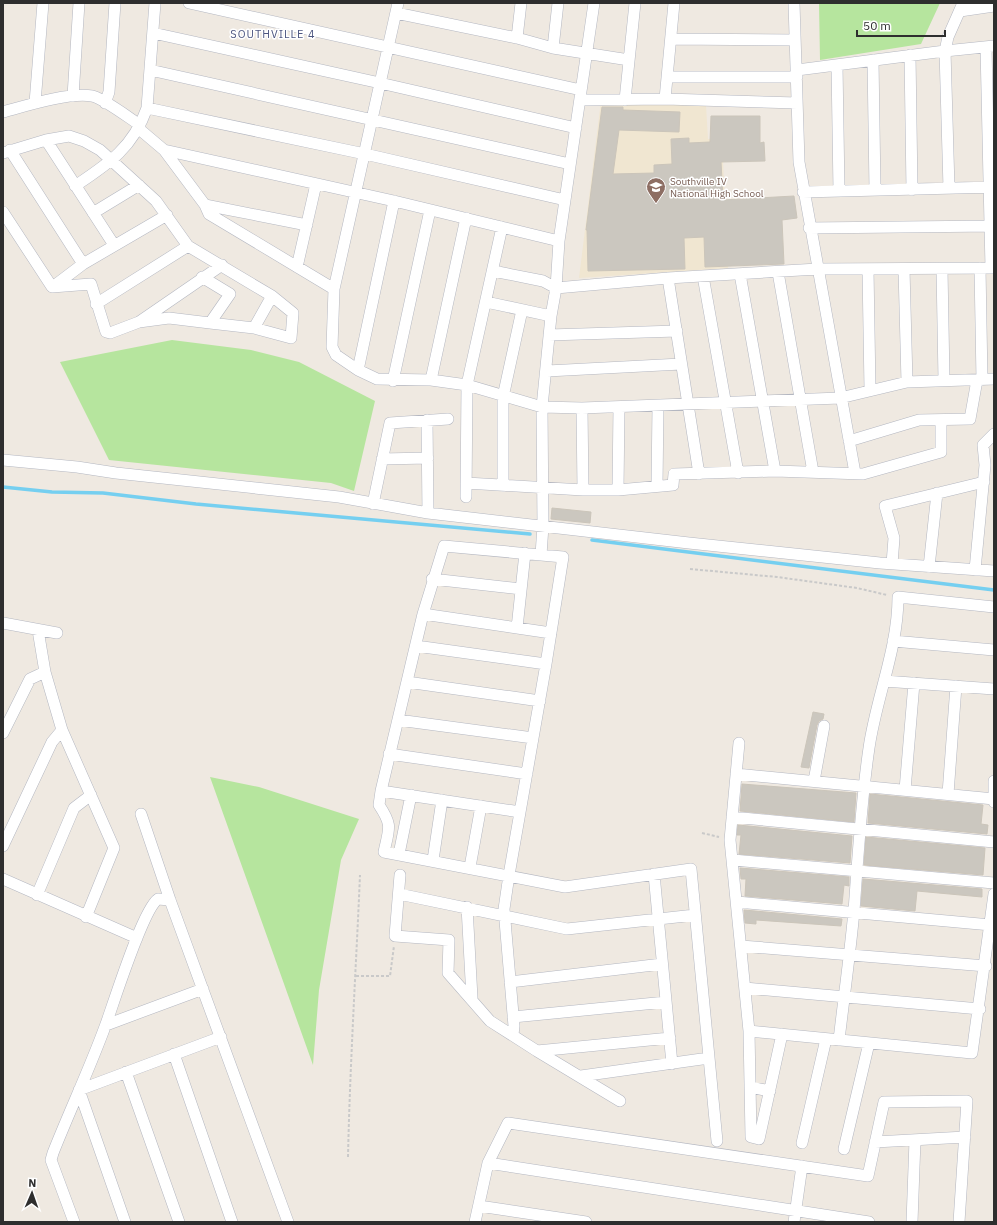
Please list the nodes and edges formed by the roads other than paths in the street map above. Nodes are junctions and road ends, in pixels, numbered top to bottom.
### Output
1 (43, 3) edge
2 (79, 3) edge
3 (115, 3) edge
4 (155, 3) edge
5 (189, 3) edge
6 (521, 3) edge
7 (558, 3) edge
8 (594, 3) edge
9 (635, 3) edge
10 (674, 3) edge
11 (794, 3) edge
12 (994, 6) edge
13 (961, 7) edge
14 (397, 8) edge
15 (153, 33) junction
16 (517, 38) junction
17 (671, 39) junction
18 (796, 40) junction
19 (990, 46) edge
20 (388, 48) junction
21 (553, 48) junction
22 (945, 50) junction
23 (586, 55) junction
24 (910, 55) junction
25 (629, 60) junction
26 (873, 60) junction
27 (837, 65) junction
28 (150, 70) junction
29 (797, 74) junction
30 (991, 75) edge
31 (668, 77) junction
32 (380, 83) junction
33 (581, 95) junction
34 (73, 96) junction
35 (665, 99) junction
36 (625, 100) junction
37 (35, 103) junction
38 (105, 103) junction
39 (797, 103) junction
40 (147, 108) junction
41 (3, 112) edge
42 (991, 112) edge
43 (372, 118) junction
44 (139, 126) junction
45 (576, 128) junction
46 (46, 140) junction
47 (164, 150) junction
48 (7, 152) edge
49 (991, 152) edge
50 (365, 154) junction
51 (112, 161) junction
52 (570, 164) junction
53 (316, 184) junction
54 (139, 185) junction
55 (75, 186) junction
56 (992, 187) edge
57 (949, 188) junction
58 (876, 190) junction
59 (912, 190) junction
60 (839, 191) junction
61 (803, 192) junction
62 (356, 193) junction
63 (565, 200) junction
64 (394, 201) junction
65 (205, 205) junction
66 (430, 210) junction
67 (3, 212) edge
68 (93, 213) junction
69 (167, 215) junction
70 (466, 218) junction
71 (307, 225) junction
72 (992, 226) edge
73 (502, 227) junction
74 (809, 228) junction
75 (559, 241) junction
76 (114, 245) junction
77 (188, 246) junction
78 (83, 264) junction
79 (222, 265) junction
80 (297, 267) junction
81 (988, 268) edge
82 (868, 269) junction
83 (904, 269) junction
84 (942, 269) junction
85 (818, 270) junction
86 (493, 271) junction
87 (778, 272) junction
88 (740, 274) junction
89 (703, 276) junction
90 (202, 277) junction
91 (668, 278) junction
92 (52, 287) junction
93 (556, 288) junction
94 (334, 289) junction
95 (272, 296) junction
96 (486, 302) junction
97 (96, 304) junction
98 (522, 310) junction
99 (551, 316) junction
100 (139, 322) junction
101 (210, 323) junction
102 (254, 328) junction
103 (677, 331) junction
104 (549, 335) junction
105 (681, 364) junction
106 (358, 370) junction
107 (547, 371) junction
108 (431, 380) junction
109 (944, 380) junction
110 (979, 380) junction
111 (994, 380) edge
112 (393, 381) junction
113 (907, 382) junction
114 (466, 386) junction
115 (870, 390) junction
116 (503, 397) junction
117 (840, 398) junction
118 (801, 400) junction
119 (762, 401) junction
120 (726, 403) junction
121 (688, 404) junction
122 (658, 406) junction
123 (542, 407) junction
124 (618, 407) junction
125 (582, 408) junction
126 (448, 419) dead end
127 (427, 420) junction
128 (941, 420) junction
129 (994, 434) edge
130 (849, 441) junction
131 (428, 458) junction
132 (382, 459) junction
133 (3, 460) edge
134 (990, 465) edge
135 (775, 471) junction
136 (813, 472) junction
137 (738, 473) junction
138 (855, 473) junction
139 (699, 474) junction
140 (984, 482) junction
141 (466, 483) junction
142 (503, 486) junction
143 (657, 486) junction
144 (542, 488) junction
145 (583, 490) junction
146 (618, 490) junction
147 (937, 493) junction
148 (466, 497) dead end
149 (373, 504) junction
150 (428, 513) junction
151 (543, 526) junction
152 (525, 553) junction
153 (541, 555) junction
154 (892, 564) junction
155 (929, 567) junction
156 (975, 570) junction
157 (994, 571) edge
158 (432, 579) junction
159 (521, 589) junction
160 (994, 607) edge
161 (423, 614) junction
162 (3, 623) edge
163 (517, 628) junction
164 (38, 630) junction
165 (57, 633) dead end
166 (551, 633) junction
167 (893, 641) junction
168 (416, 646) junction
169 (994, 650) edge
170 (546, 664) junction
171 (45, 672) junction
172 (884, 681) junction
173 (407, 682) junction
174 (914, 683) junction
175 (956, 686) junction
176 (994, 689) edge
177 (540, 701) junction
178 (398, 720) junction
179 (824, 726) dead end
180 (62, 730) junction
181 (3, 733) edge
182 (533, 738) junction
183 (739, 743) dead end
184 (390, 754) junction
185 (527, 774) junction
186 (736, 774) junction
187 (814, 781) junction
188 (994, 781) edge
189 (864, 786) junction
190 (905, 790) junction
191 (381, 791) junction
192 (948, 794) junction
193 (91, 795) junction
194 (411, 795) junction
195 (442, 800) junction
196 (994, 800) edge
197 (481, 806) junction
198 (520, 812) junction
199 (141, 814) dead end
200 (732, 817) junction
201 (860, 829) junction
202 (994, 842) edge
203 (3, 846) edge
204 (400, 854) junction
205 (433, 860) junction
206 (732, 860) junction
207 (470, 867) junction
208 (857, 871) junction
209 (654, 874) junction
210 (509, 875) junction
211 (400, 876) dead end
212 (3, 879) edge
213 (994, 883) edge
214 (399, 894) junction
215 (994, 894) edge
216 (37, 895) junction
217 (170, 900) junction
218 (737, 902) junction
219 (467, 907) junction
220 (854, 912) junction
221 (696, 915) junction
222 (504, 916) junction
223 (86, 917) junction
224 (658, 919) junction
225 (991, 925) junction
226 (137, 938) junction
227 (741, 946) junction
228 (849, 955) junction
229 (662, 964) junction
230 (986, 966) junction
231 (510, 982) junction
232 (745, 988) junction
233 (204, 989) junction
234 (844, 996) junction
235 (472, 998) junction
236 (666, 1002) junction
237 (980, 1009) junction
238 (513, 1017) junction
239 (106, 1025) junction
240 (749, 1031) junction
241 (782, 1034) junction
242 (512, 1036) junction
243 (221, 1037) junction
244 (670, 1038) junction
245 (826, 1039) junction
246 (839, 1040) junction
247 (869, 1043) junction
248 (537, 1051) junction
249 (174, 1054) junction
250 (708, 1058) junction
251 (672, 1064) junction
252 (126, 1072) junction
253 (581, 1076) junction
254 (750, 1087) junction
255 (79, 1090) junction
256 (770, 1091) junction
257 (620, 1101) dead end
258 (965, 1137) junction
259 (915, 1140) junction
260 (717, 1141) dead end
261 (875, 1142) junction
262 (802, 1143) dead end
263 (844, 1149) dead end
264 (488, 1163) junction
265 (802, 1166) junction
266 (479, 1206) junction
267 (795, 1211) junction
268 (74, 1222) edge
269 (125, 1222) edge
270 (179, 1222) edge
271 (232, 1222) edge
272 (288, 1222) edge
273 (475, 1222) edge
274 (586, 1222) edge
275 (794, 1222) edge
276 (869, 1222) edge
277 (912, 1222) edge
278 (958, 1222) edge

1 - 37 street
2 - 34 street
3 - 38 street
4 - 15 street
5 - 20 street
6 - 16 street
7 - 21 street
8 - 23 street
9 - 25 street
10 - 17 street
11 - 18 street
12 - 13 street
13 - 22 street
14 - 16 street
14 - 20 street
15 - 28 street
15 - 32 street
16 - 21 street
17 - 18 street
17 - 31 street
18 - 29 street
19 - 22 street
19 - 30 street
20 - 32 street
20 - 33 street
21 - 23 street
22 - 24 street
22 - 57 street
23 - 25 street
23 - 33 street
24 - 26 street
24 - 59 street
25 - 36 street
26 - 27 street
26 - 58 street
27 - 29 street
27 - 60 street
28 - 40 street
28 - 43 street
29 - 31 street
29 - 39 street
30 - 42 street
31 - 35 street
32 - 43 street
32 - 45 street
33 - 36 street
33 - 45 street
34 - 37 street
34 - 38 street
35 - 36 street
35 - 39 street
37 - 41 street
38 - 44 street
39 - 61 street
40 - 44 street
40 - 50 street
42 - 49 street
43 - 50 street
43 - 52 street
44 - 47 street
44 - 51 street
45 - 52 street
46 - 48 street
46 - 51 street
46 - 55 street
47 - 53 street
47 - 65 street
48 - 78 street
49 - 56 street
50 - 62 street
50 - 63 street
51 - 54 street
51 - 55 street
52 - 63 street
53 - 62 street
53 - 71 street
54 - 68 street
54 - 69 street
55 - 68 street
56 - 57 street
56 - 72 street
57 - 59 street
58 - 59 street
58 - 60 street
60 - 61 street
61 - 74 street
62 - 64 street
62 - 94 street
63 - 75 street
64 - 66 street
64 - 106 street
65 - 71 street
65 - 80 street
66 - 70 street
66 - 112 street
67 - 92 street
68 - 76 street
69 - 76 street
69 - 77 street
70 - 73 street
70 - 108 street
71 - 80 street
72 - 74 street
72 - 81 street
73 - 75 street
73 - 86 street
74 - 85 street
75 - 93 street
76 - 78 street
77 - 79 street
77 - 97 street
78 - 92 street
79 - 90 street
79 - 95 street
80 - 94 street
81 - 84 street
81 - 110 street
82 - 83 street
82 - 85 street
82 - 115 street
83 - 84 street
83 - 113 street
84 - 109 street
85 - 87 street
85 - 117 street
86 - 93 street
86 - 96 street
87 - 88 street
87 - 118 street
88 - 89 street
88 - 119 street
89 - 91 street
89 - 120 street
90 - 100 street
90 - 101 street
91 - 93 street
91 - 103 street
92 - 97 street
93 - 99 street
94 - 106 street
95 - 102 street
95 - 102 street
96 - 98 street
96 - 114 street
97 - 100 street
98 - 99 street
98 - 116 street
99 - 104 street
100 - 101 street
101 - 102 street
103 - 104 street
103 - 105 street
104 - 107 street
105 - 107 street
105 - 121 street
106 - 112 street
107 - 123 street
108 - 112 street
108 - 114 street
109 - 110 street
109 - 113 street
110 - 111 street
110 - 128 street
113 - 115 street
114 - 116 street
114 - 141 street
115 - 117 street
116 - 123 street
116 - 142 street
117 - 118 street
117 - 130 street
118 - 119 street
118 - 136 street
119 - 120 street
119 - 135 street
120 - 121 street
120 - 137 street
121 - 122 street
121 - 139 street
122 - 124 street
122 - 143 street
123 - 125 street
123 - 144 street
124 - 125 street
124 - 146 street
125 - 145 street
126 - 127 street
127 - 131 street
127 - 132 street
128 - 130 street
128 - 138 street
129 - 134 street
130 - 138 street
131 - 132 street
131 - 150 street
132 - 149 street
133 - 149 street
134 - 140 street
135 - 136 street
135 - 137 street
136 - 138 street
137 - 139 street
139 - 143 street
140 - 147 street
140 - 156 street
141 - 142 street
141 - 148 street
142 - 144 street
143 - 146 street
144 - 145 street
144 - 151 street
145 - 146 street
147 - 154 street
147 - 155 street
149 - 150 street
150 - 151 street
151 - 153 street
151 - 154 street
152 - 153 street
152 - 158 street
152 - 159 street
153 - 166 street
154 - 155 street
155 - 156 street
156 - 157 street
158 - 159 street
158 - 161 street
159 - 163 street
160 - 167 street
161 - 163 street
161 - 168 street
162 - 164 street
163 - 166 street
164 - 165 street
164 - 171 street
166 - 170 street
167 - 169 street
167 - 172 street
168 - 170 street
168 - 173 street
170 - 177 street
171 - 180 street
171 - 181 street
172 - 174 street
172 - 189 street
173 - 177 street
173 - 178 street
174 - 175 street
174 - 190 street
175 - 176 street
175 - 192 street
177 - 182 street
178 - 182 street
178 - 184 street
179 - 187 street
180 - 193 street
180 - 203 street
182 - 185 street
183 - 186 street
184 - 185 street
184 - 191 street
185 - 198 street
186 - 187 street
186 - 200 street
187 - 189 street
188 - 196 street
189 - 190 street
189 - 201 street
190 - 192 street
191 - 194 street
191 - 204 street
192 - 196 street
193 - 216 street
193 - 223 street
194 - 195 street
194 - 204 street
195 - 197 street
195 - 205 street
197 - 198 street
197 - 207 street
198 - 210 street
199 - 217 street
200 - 201 street
200 - 206 street
201 - 202 street
201 - 208 street
204 - 205 street
205 - 207 street
206 - 208 street
206 - 218 street
207 - 210 street
208 - 213 street
208 - 220 street
209 - 210 street
209 - 221 street
209 - 224 street
210 - 222 street
211 - 214 street
212 - 216 street
214 - 219 street
214 - 235 street
215 - 225 street
216 - 223 street
217 - 226 street
217 - 233 street
218 - 220 street
218 - 227 street
219 - 222 street
219 - 235 street
220 - 225 street
220 - 228 street
221 - 224 street
221 - 250 street
222 - 224 street
222 - 231 street
223 - 226 street
224 - 229 street
225 - 230 street
226 - 239 street
227 - 228 street
227 - 232 street
228 - 230 street
228 - 234 street
229 - 231 street
229 - 236 street
230 - 237 street
231 - 238 street
232 - 234 street
232 - 240 street
233 - 239 street
233 - 243 street
234 - 237 street
234 - 246 street
235 - 242 street
236 - 238 street
236 - 244 street
237 - 247 street
238 - 242 street
239 - 255 street
240 - 241 street
240 - 254 street
241 - 245 street
241 - 256 street
242 - 248 street
243 - 249 street
243 - 272 street
244 - 248 street
244 - 251 street
245 - 246 street
245 - 262 street
246 - 247 street
247 - 263 street
248 - 253 street
249 - 252 street
249 - 271 street
250 - 251 street
250 - 260 street
251 - 253 street
252 - 255 street
252 - 270 street
253 - 257 street
254 - 256 street
254 - 256 street
255 - 268 street
255 - 269 street
258 - 259 street
258 - 261 street
258 - 278 street
259 - 261 street
259 - 277 street
261 - 265 street
264 - 265 street
264 - 266 street
264 - 267 street
265 - 267 street
266 - 273 street
266 - 274 street
267 - 275 street
267 - 276 street

